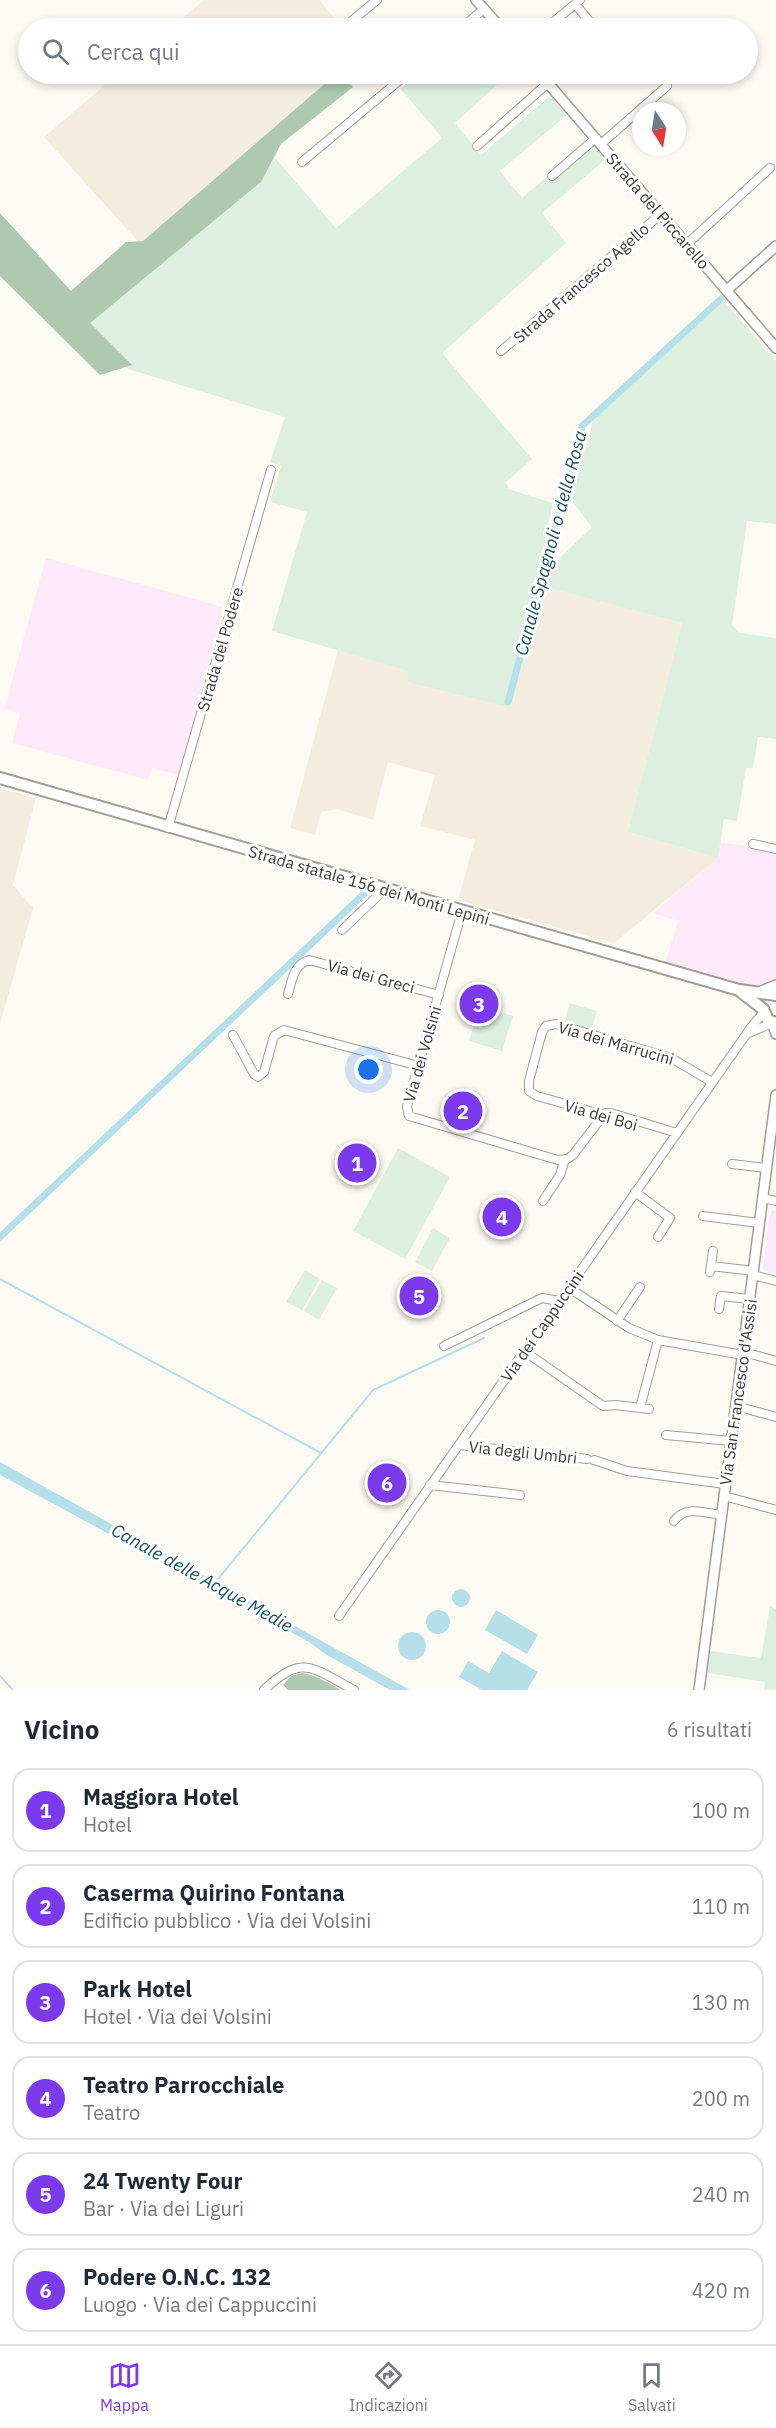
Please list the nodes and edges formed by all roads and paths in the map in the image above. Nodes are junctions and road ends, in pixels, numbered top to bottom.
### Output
1 (376, 0) edge
2 (476, 0) edge
3 (578, 2) edge
4 (484, 9) junction
5 (355, 18) edge
6 (473, 18) edge
7 (492, 18) edge
8 (558, 18) edge
9 (588, 18) edge
10 (395, 84) edge
11 (547, 84) edge
12 (549, 84) edge
13 (667, 86) dead end
14 (598, 141) junction
15 (477, 146) dead end
16 (302, 162) dead end
17 (770, 168) dead end
18 (552, 176) dead end
19 (661, 214) junction
20 (687, 244) junction
21 (776, 246) edge
22 (727, 290) junction
23 (776, 348) edge
24 (501, 351) dead end
25 (271, 470) dead end
26 (0, 778) edge
27 (168, 828) junction
28 (753, 844) dead end
29 (776, 849) edge
30 (385, 889) junction
31 (462, 911) junction
32 (342, 930) dead end
33 (739, 990) junction
34 (775, 992) edge
35 (288, 994) dead end
36 (439, 994) junction
37 (763, 1011) junction
38 (774, 1023) edge
39 (776, 1034) edge
40 (232, 1035) dead end
41 (746, 1036) junction
42 (419, 1066) junction
43 (712, 1082) junction
44 (530, 1091) joint
45 (776, 1095) edge
46 (604, 1114) junction
47 (677, 1133) junction
48 (671, 1141) junction
49 (565, 1160) junction
50 (732, 1164) dead end
51 (766, 1168) junction
52 (635, 1192) junction
53 (763, 1198) junction
54 (543, 1201) dead end
55 (776, 1201) edge
56 (703, 1216) dead end
57 (759, 1223) junction
58 (658, 1237) dead end
59 (713, 1251) dead end
60 (754, 1273) junction
61 (776, 1281) edge
62 (568, 1287) junction
63 (640, 1287) dead end
64 (750, 1299) junction
65 (559, 1301) junction
66 (719, 1309) dead end
67 (617, 1321) junction
68 (658, 1340) junction
69 (444, 1346) dead end
70 (524, 1352) junction
71 (743, 1354) junction
72 (776, 1361) edge
73 (641, 1404) dead end
74 (736, 1406) junction
75 (649, 1409) dead end
76 (776, 1417) edge
77 (666, 1435) dead end
78 (731, 1441) junction
79 (459, 1445) junction
80 (725, 1484) junction
81 (430, 1485) junction
82 (520, 1495) dead end
83 (724, 1496) junction
84 (776, 1510) edge
85 (721, 1515) junction
86 (674, 1521) dead end
87 (339, 1616) dead end
88 (264, 1690) edge
89 (354, 1690) edge
90 (699, 1690) edge

1 - 5 street
2 - 4 street
3 - 8 street
3 - 9 street
4 - 6 street
4 - 7 street
10 - 16 street
11 - 15 street
12 - 14 street, Strada del Piccarello
13 - 14 street
14 - 18 street
14 - 19 street, Strada del Piccarello
17 - 20 street
19 - 20 street, Strada del Piccarello
19 - 24 street, Strada Francesco Agello
20 - 22 street, Strada del Piccarello
21 - 22 street
22 - 23 street, Strada del Piccarello
25 - 27 street, Strada del Podere
26 - 27 main road, Strada statale 156 dei Monti Lepini
27 - 30 main road, Strada statale 156 dei Monti Lepini
28 - 29 street
30 - 31 main road, Strada statale 156 dei Monti Lepini
30 - 32 street
31 - 33 main road, Strada statale 156 dei Monti Lepini
31 - 36 street, Via dei Volsini
33 - 34 main road, Strada statale 156 dei Monti Lepini
33 - 37 main road, Strada statale 156 dei Monti Lepini
34 - 37 main road, Strada statale 156 dei Monti Lepini
35 - 36 street, Via dei Greci
36 - 42 street, Via dei Volsini
37 - 38 main road, Strada statale 156 dei Monti Lepini
37 - 41 street, Via dei Cappuccini
38 - 39 street
38 - 41 street, Via dei Cappuccini
40 - 42 street
41 - 43 street, Via dei Cappuccini
42 - 49 street, Via dei Volsini
43 - 44 street, Via dei Marrucini
43 - 47 street, Via dei Cappuccini
44 - 46 street, Via dei Boi
45 - 51 street, Via San Francesco d'Assisi
46 - 47 street, Via dei Boi
46 - 48 street, Via dei Boi
46 - 49 street
47 - 48 street, Via dei Cappuccini
48 - 52 street, Via dei Cappuccini
49 - 54 street
50 - 51 street
51 - 53 street, Via San Francesco d'Assisi
52 - 58 street
52 - 62 street, Via dei Cappuccini
53 - 55 street
53 - 57 street, Via San Francesco d'Assisi
56 - 57 street
57 - 60 street, Via San Francesco d'Assisi
59 - 60 street
60 - 61 street
60 - 64 street, Via San Francesco d'Assisi
62 - 65 street, Via dei Cappuccini
62 - 67 street
63 - 67 street
64 - 66 street
64 - 71 street, Via San Francesco d'Assisi
65 - 69 street
65 - 70 street, Via dei Cappuccini
67 - 68 street
68 - 71 street
68 - 73 street
70 - 75 street
70 - 79 street, Via dei Cappuccini
71 - 72 street
71 - 74 street, Via San Francesco d'Assisi
74 - 76 street
74 - 78 street, Via San Francesco d'Assisi
77 - 78 street
78 - 80 street, Via San Francesco d'Assisi
79 - 80 street, Via degli Umbri
79 - 81 street, Via dei Cappuccini
80 - 83 street, Via San Francesco d'Assisi
81 - 82 street
81 - 87 street, Via dei Cappuccini
83 - 84 street
83 - 85 street, Via San Francesco d'Assisi
85 - 86 street
85 - 90 street, Via San Francesco d'Assisi
88 - 89 street

